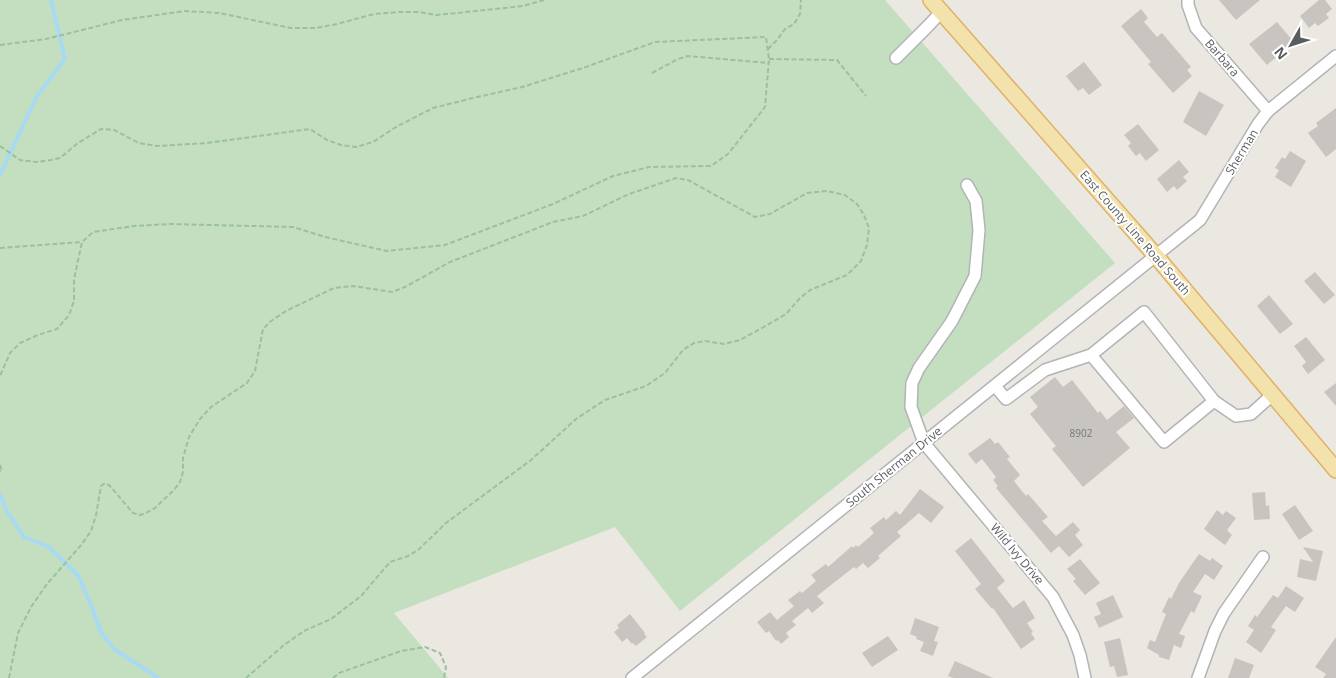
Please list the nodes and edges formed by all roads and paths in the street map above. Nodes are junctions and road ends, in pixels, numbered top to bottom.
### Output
1 (544, 0) edge
2 (801, 0) edge
3 (931, 0) edge
4 (1188, 0) edge
5 (941, 12) junction
6 (0, 45) edge
7 (768, 49) junction
8 (1336, 56) edge
9 (896, 58) dead end
10 (769, 59) junction
11 (768, 63) junction
12 (652, 73) dead end
13 (866, 96) dead end
14 (1268, 111) junction
15 (0, 146) edge
16 (967, 185) dead end
17 (82, 242) junction
18 (1, 248) edge
19 (1156, 256) junction
20 (1091, 355) junction
21 (0, 376) edge
22 (994, 386) junction
23 (1272, 395) junction
24 (1214, 401) junction
25 (924, 443) junction
26 (0, 465) edge
27 (1336, 470) edge
28 (0, 471) edge
29 (1263, 557) dead end
30 (9, 678) edge
31 (246, 678) edge
32 (333, 678) edge
33 (444, 678) edge
34 (632, 678) edge
35 (1085, 678) edge
36 (1198, 678) edge

1 - 6 path
2 - 7 path
3 - 5 main road, East County Line Road South
4 - 14 street, Barbara
5 - 9 street
5 - 19 main road, East County Line Road South
7 - 10 path
7 - 15 path
8 - 14 street, Sherman
10 - 11 path
10 - 13 path
11 - 12 path
11 - 17 path
14 - 19 street, Sherman
16 - 25 street
17 - 18 path
17 - 21 path
19 - 22 street, South Sherman Drive
19 - 23 main road, East County Line Road South
20 - 22 street
20 - 24 street
20 - 24 street
22 - 25 street, South Sherman Drive
23 - 24 street
23 - 27 main road, East County Line Road South
25 - 34 street, South Sherman Drive
25 - 35 street, Wild Ivy Drive
26 - 28 path
29 - 36 street
30 - 31 path
32 - 33 path

